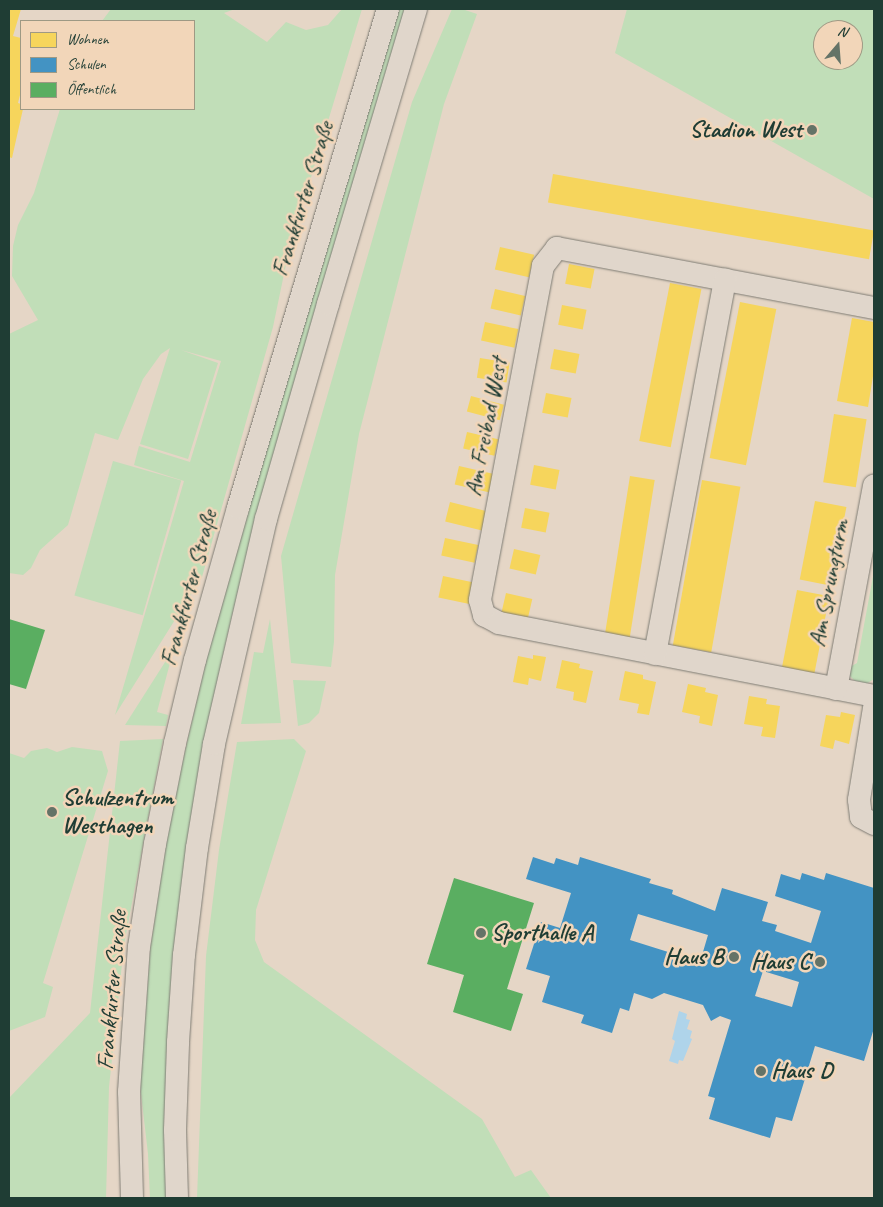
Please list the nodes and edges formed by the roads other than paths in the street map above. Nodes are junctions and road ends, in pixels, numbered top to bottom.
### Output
1 (416, 9) edge
2 (433, 9) edge
3 (387, 11) edge
4 (392, 90) junction
5 (725, 279) junction
6 (874, 308) edge
7 (874, 486) edge
8 (655, 654) junction
9 (836, 689) junction
10 (874, 696) edge
11 (874, 708) edge
12 (868, 821) edge
13 (132, 1198) edge
14 (178, 1198) edge

1 - 4 street
2 - 4 street
3 - 13 street, Frankfurter Straße
4 - 14 street
5 - 6 street, Am Freibad West
5 - 8 street
5 - 8 street, Am Freibad West
7 - 9 street, Am Sprungturm
8 - 9 street, Am Freibad West
9 - 10 street, Am Freibad West
11 - 12 street

